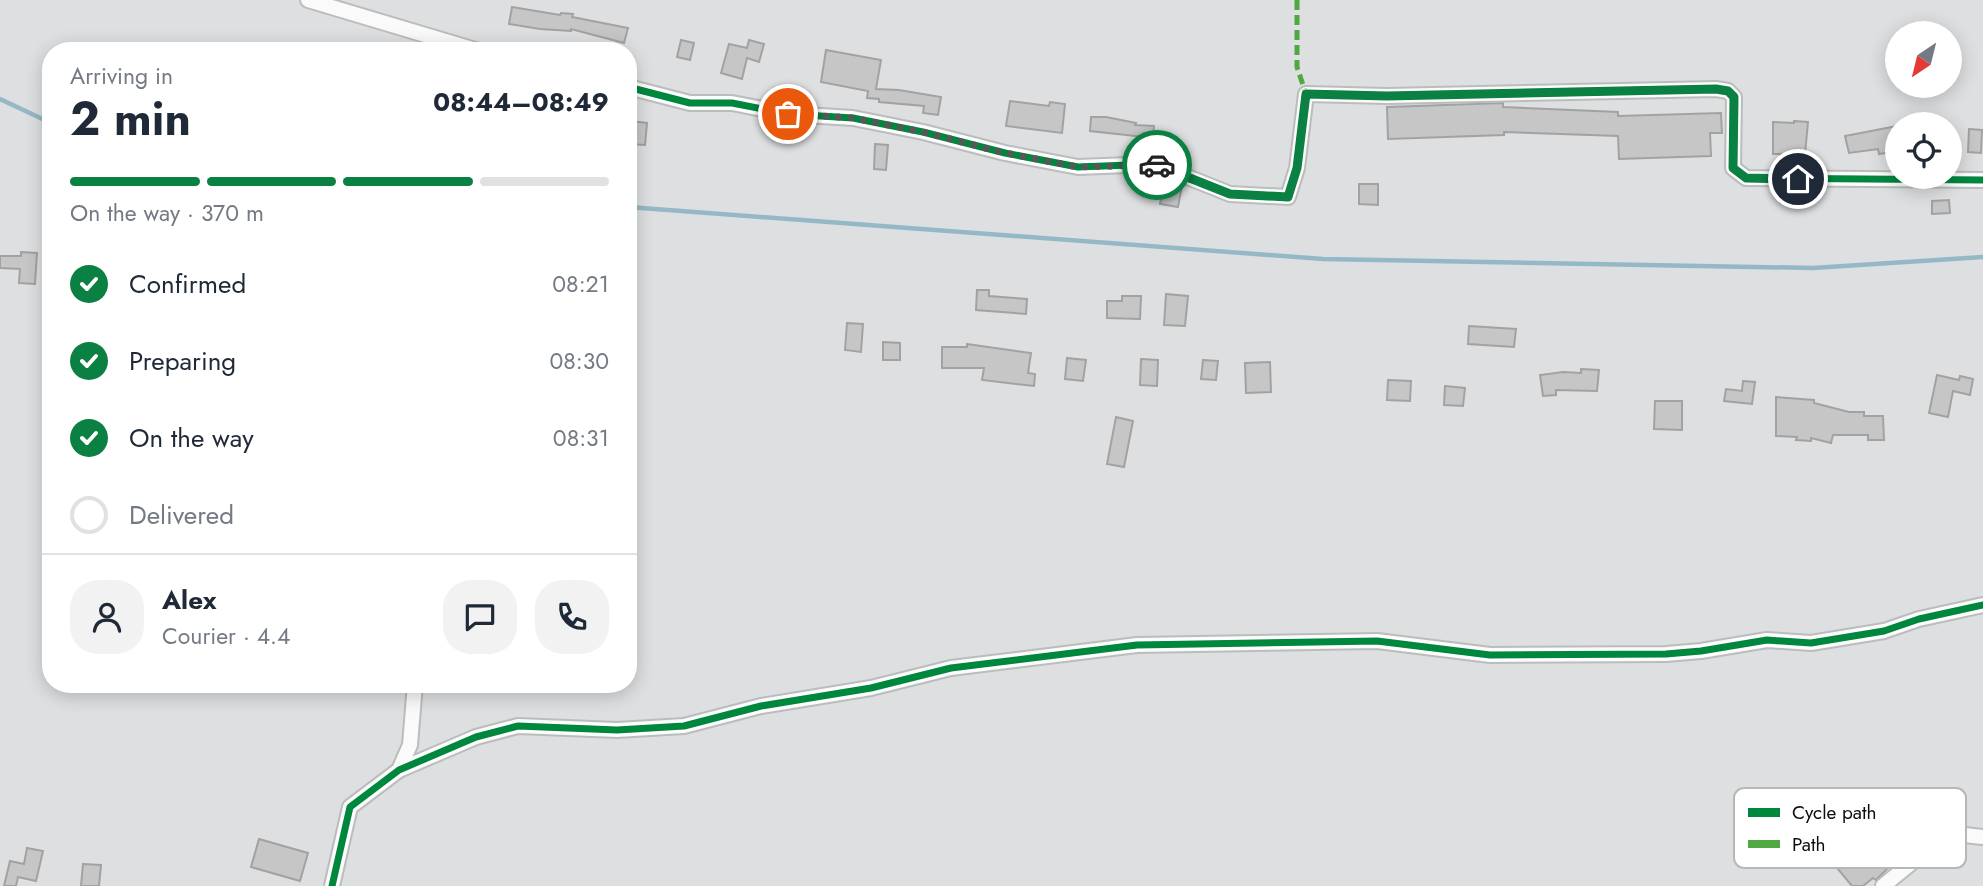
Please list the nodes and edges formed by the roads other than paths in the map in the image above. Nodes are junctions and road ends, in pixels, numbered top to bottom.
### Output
1 (308, 0) edge
2 (449, 42) edge
3 (637, 90) edge
4 (1983, 180) edge
5 (1983, 605) edge
6 (414, 693) edge
7 (399, 770) junction
8 (1905, 868) edge
9 (332, 886) edge
10 (1883, 886) edge

1 - 2 street
3 - 4 street
5 - 7 street
6 - 7 street
7 - 9 street
8 - 10 street

